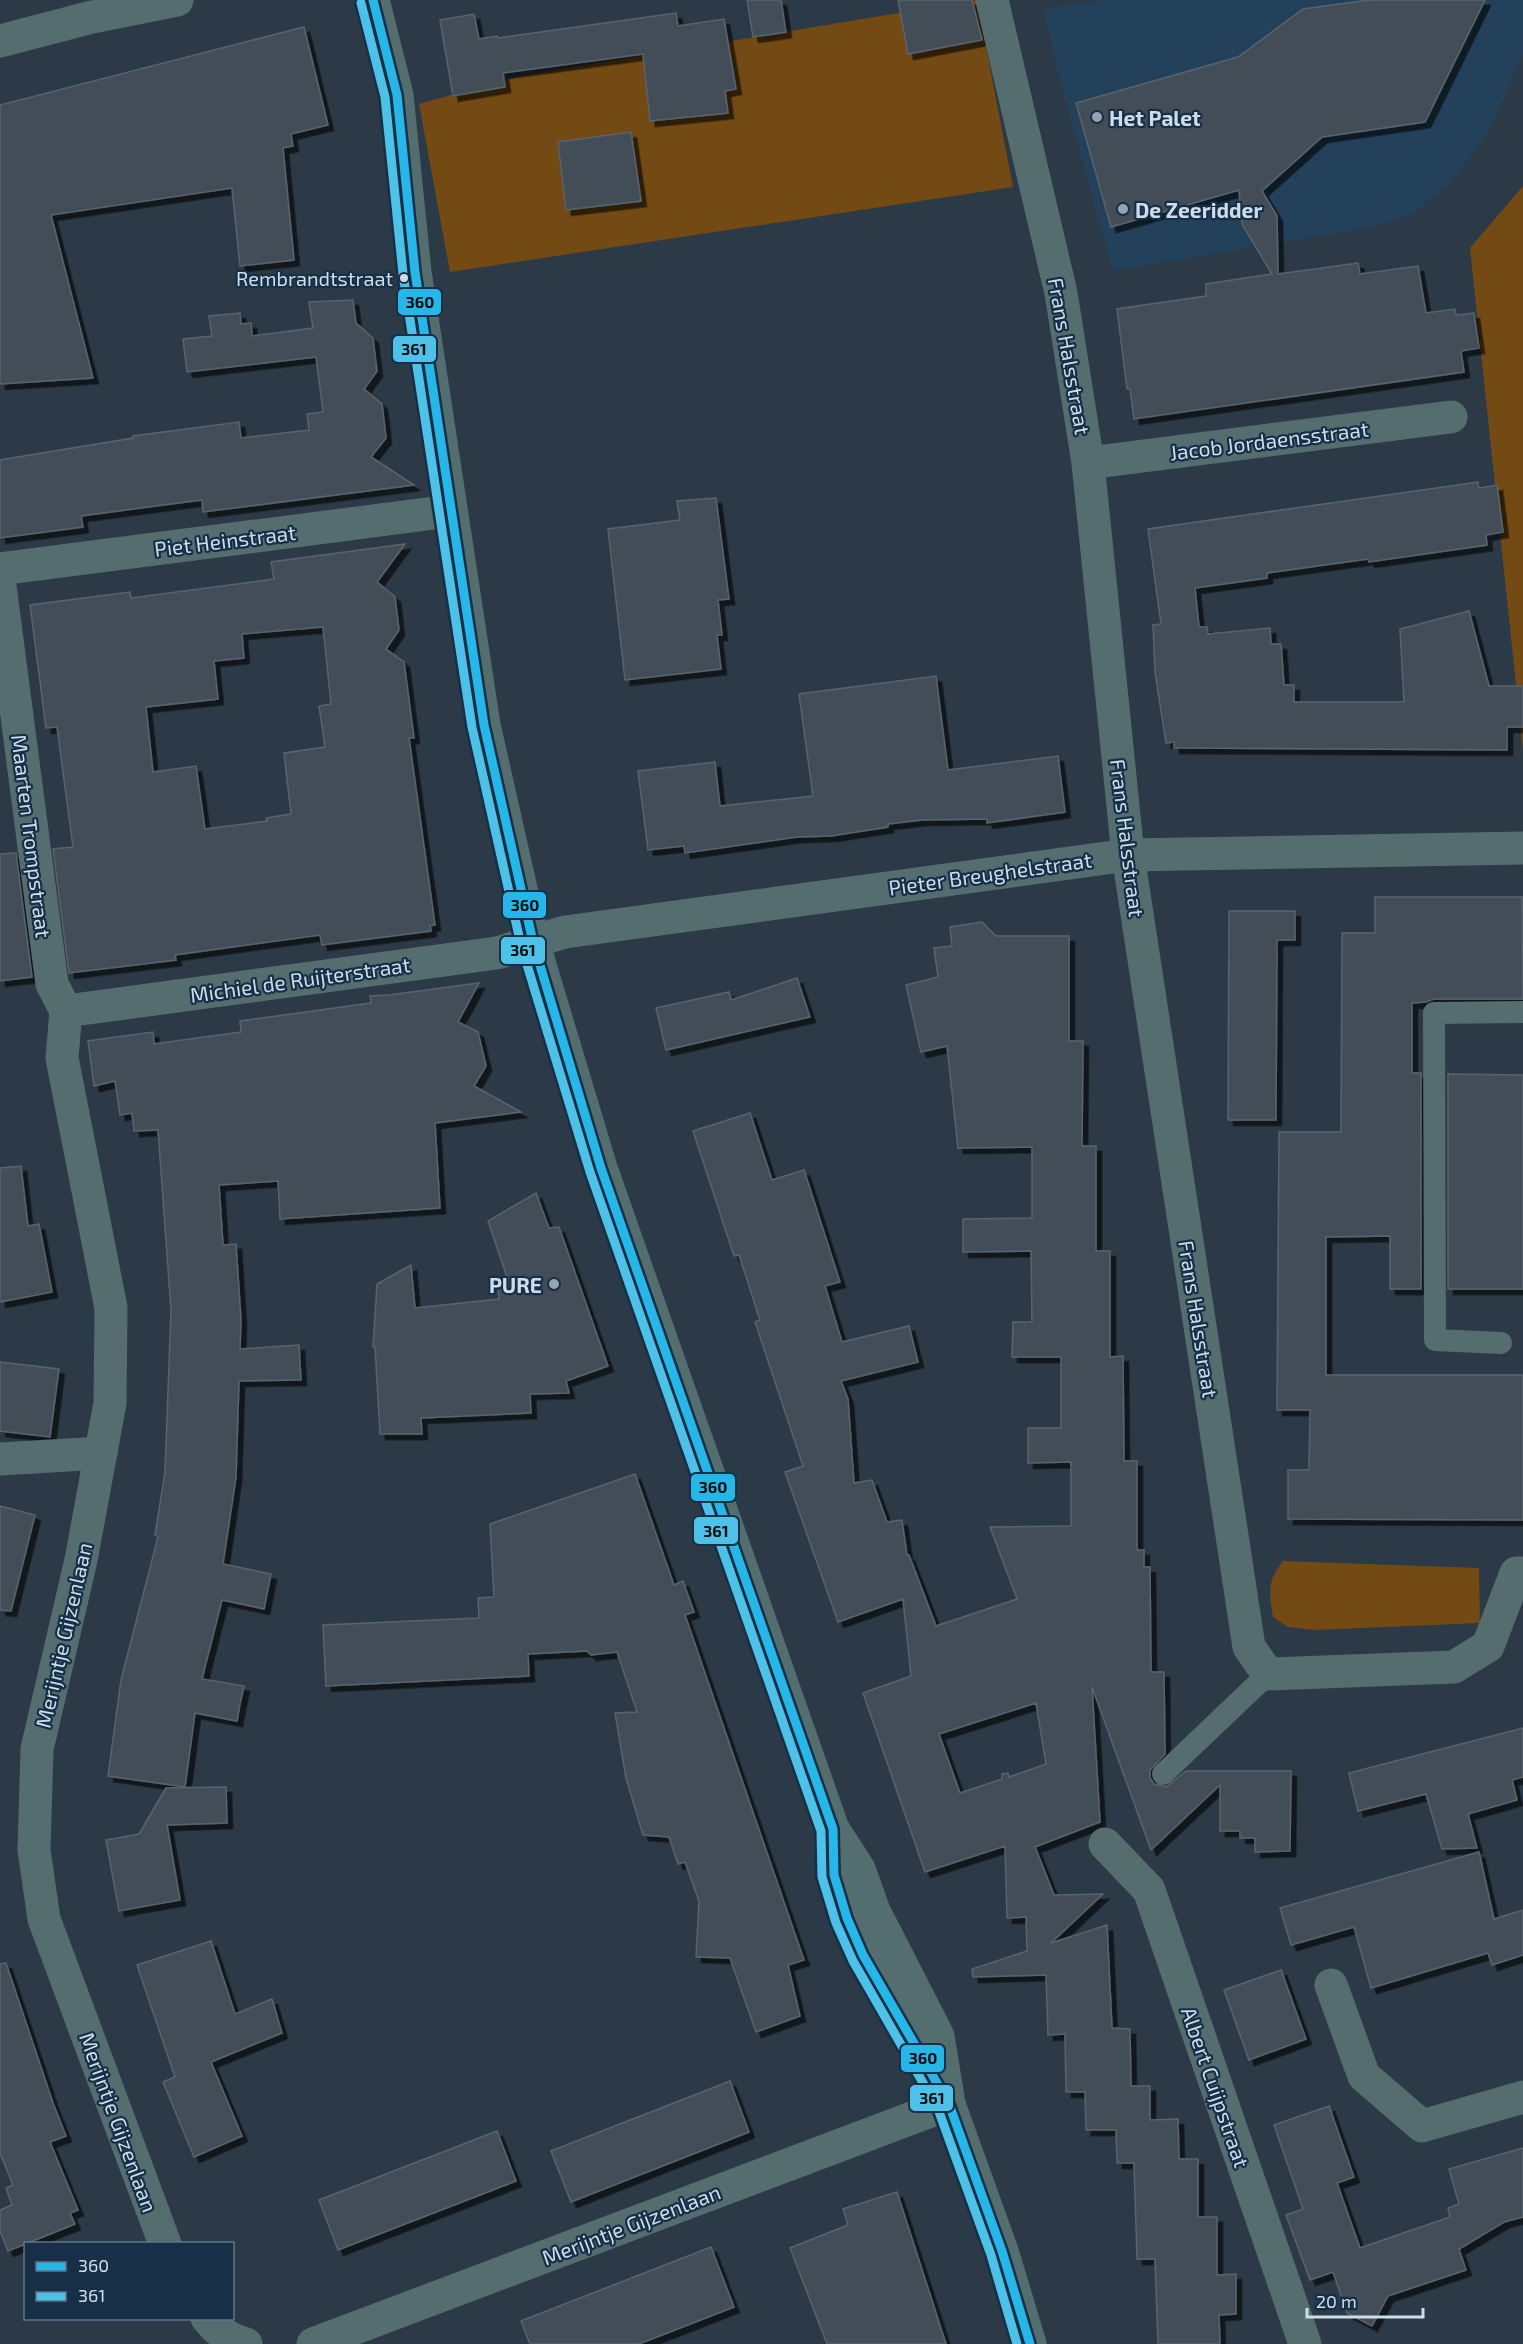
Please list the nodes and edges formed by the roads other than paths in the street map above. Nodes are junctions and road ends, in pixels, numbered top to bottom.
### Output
1 (177, 0) edge
2 (373, 0) edge
3 (992, 0) edge
4 (90, 9) edge
5 (0, 41) edge
6 (1450, 417) dead end
7 (1088, 463) junction
8 (450, 511) junction
9 (0, 569) edge
10 (0, 586) edge
11 (1523, 848) edge
12 (1128, 855) junction
13 (532, 942) junction
14 (66, 1011) junction
15 (1523, 1012) edge
16 (1501, 1343) dead end
17 (101, 1453) junction
18 (0, 1459) edge
19 (1523, 1573) edge
20 (1268, 1674) junction
21 (1163, 1774) dead end
22 (1105, 1844) dead end
23 (1331, 1985) dead end
24 (1523, 2097) edge
25 (949, 2104) junction
26 (164, 2242) edge
27 (208, 2320) edge
28 (246, 2344) edge
29 (314, 2344) edge
30 (1030, 2344) edge
31 (1305, 2344) edge

1 - 4 street
2 - 8 street
3 - 7 street, Frans Halsstraat
4 - 5 street
6 - 7 street, Jacob Jordaensstraat
7 - 12 street, Frans Halsstraat
8 - 9 street, Piet Heinstraat
8 - 13 street
10 - 14 street, Maarten Trompstraat
11 - 12 street, Pieter Breughelstraat
12 - 13 street, Pieter Breughelstraat
12 - 20 street, Frans Halsstraat
13 - 14 street, Michiel de Ruijterstraat
13 - 25 street
14 - 17 street, Merijntje Gijzenlaan
15 - 16 lane
17 - 18 street
17 - 26 street, Merijntje Gijzenlaan
19 - 20 street
20 - 21 lane
22 - 31 street, Albert Cuijpstraat
23 - 24 street
25 - 29 street, Merijntje Gijzenlaan
25 - 30 street
27 - 28 street

